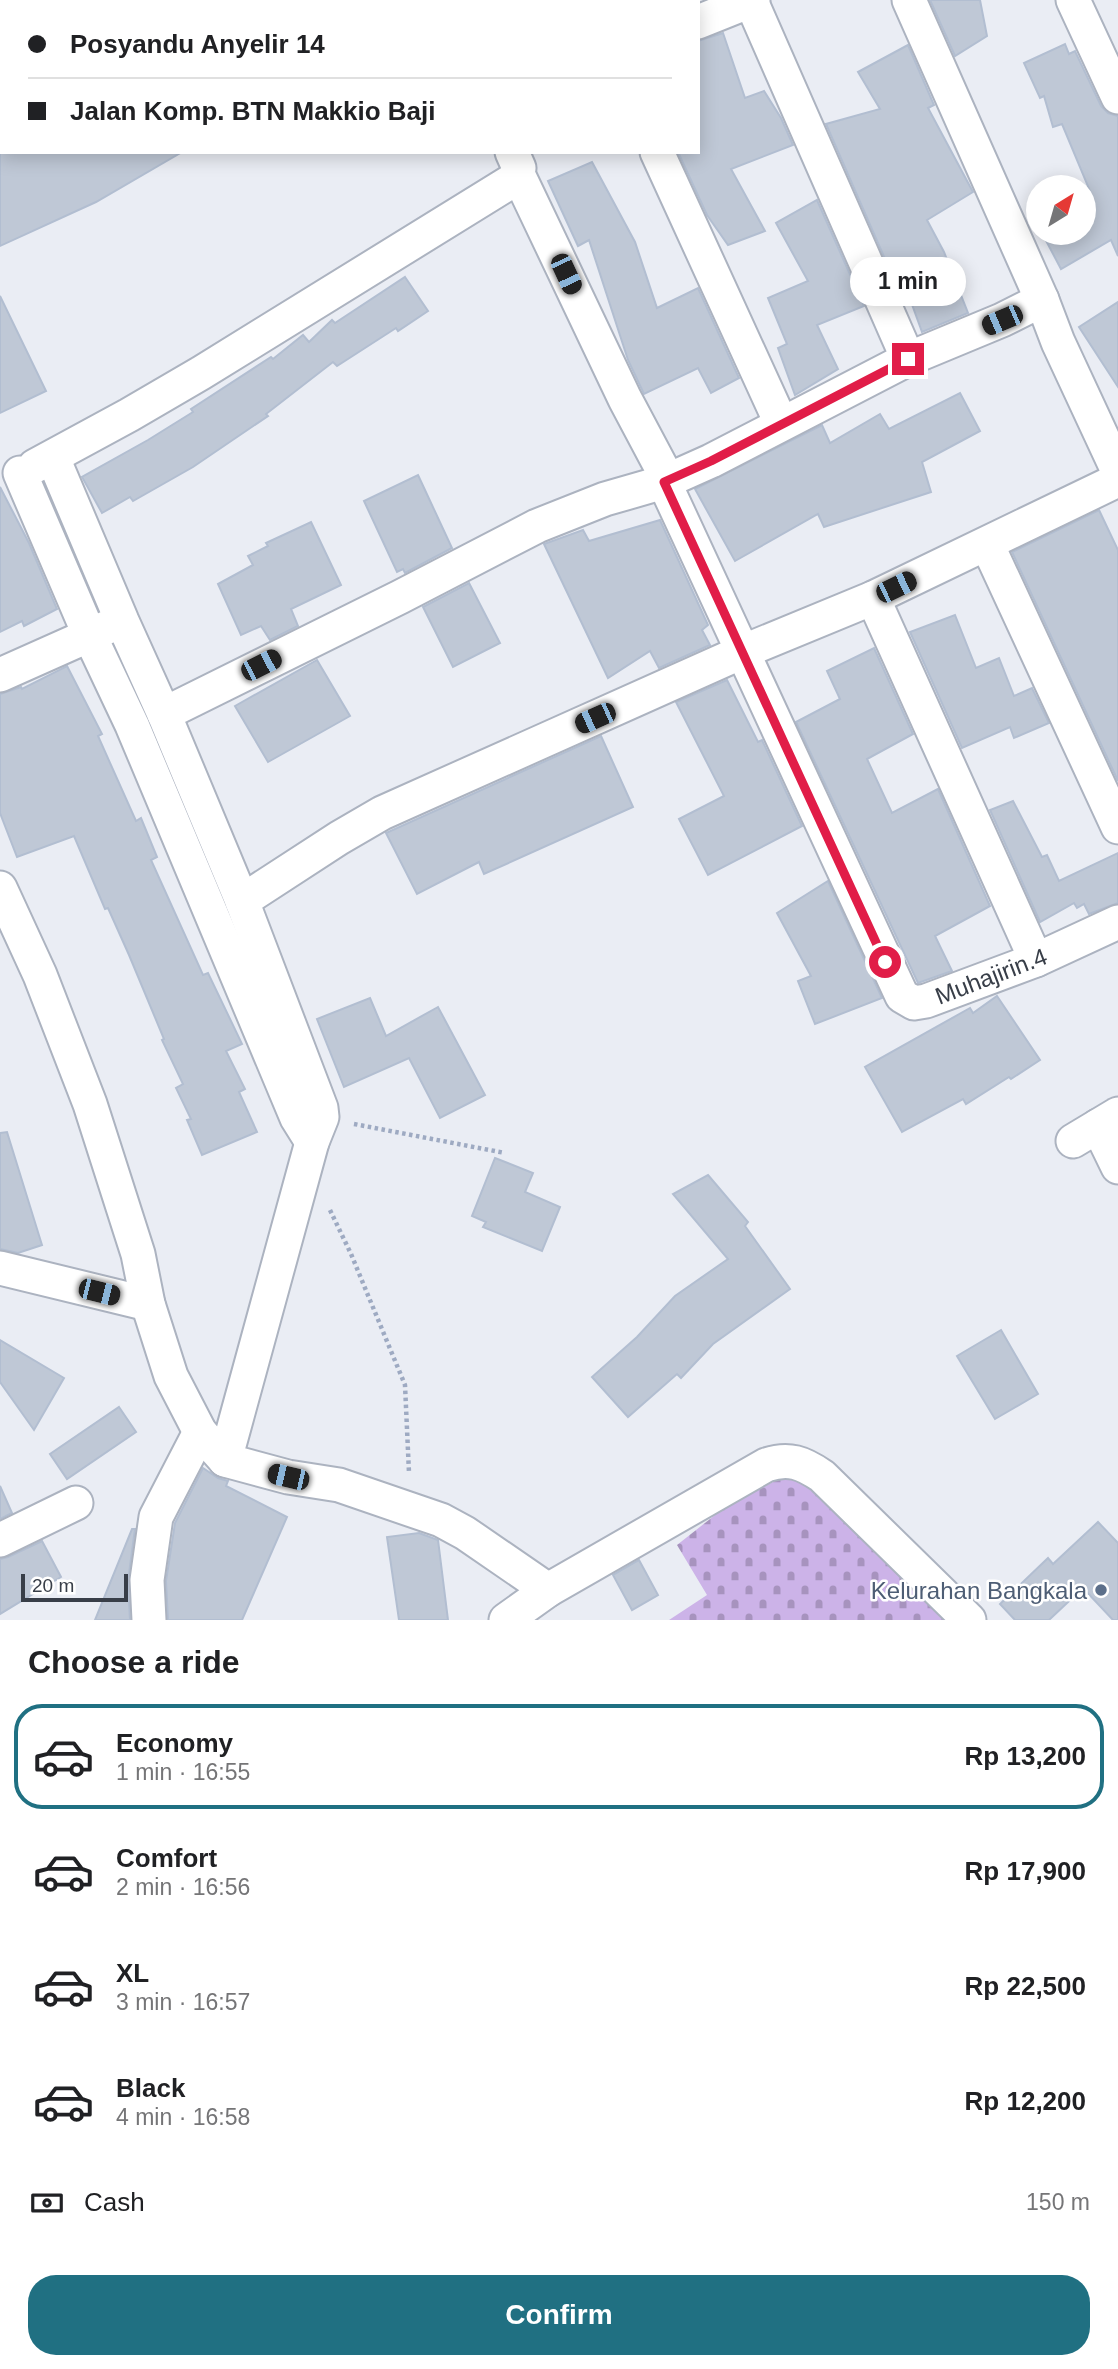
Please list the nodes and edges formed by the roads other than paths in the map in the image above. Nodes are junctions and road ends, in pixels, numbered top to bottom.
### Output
1 (909, 0) edge
2 (1073, 0) edge
3 (752, 1) edge
4 (700, 21) edge
5 (1118, 97) edge
6 (658, 154) edge
7 (515, 163) edge
8 (1042, 300) junction
9 (908, 359) junction
10 (781, 423) junction
11 (53, 458) junction
12 (1118, 471) edge
13 (10, 478) edge
14 (1118, 480) edge
15 (666, 481) junction
16 (987, 544) junction
17 (873, 598) junction
18 (122, 621) junction
19 (89, 634) junction
20 (742, 652) junction
21 (0, 675) edge
22 (164, 714) junction
23 (1118, 827) edge
24 (0, 888) edge
25 (242, 901) junction
26 (1118, 922) edge
27 (1036, 960) junction
28 (1096, 1127) edge
29 (314, 1141) junction
30 (1118, 1167) edge
31 (0, 1268) edge
32 (148, 1304) junction
33 (200, 1432) junction
34 (225, 1460) junction
35 (76, 1503) dead end
36 (0, 1540) edge
37 (548, 1590) junction
38 (149, 1620) edge
39 (506, 1620) edge
40 (969, 1620) edge

1 - 8 street
2 - 5 street
3 - 4 street
3 - 9 street
6 - 10 street
7 - 11 street
7 - 15 street
8 - 9 street
8 - 12 street
9 - 10 street
10 - 15 street
11 - 13 street
11 - 18 street
13 - 19 street
14 - 16 street
15 - 20 street
15 - 22 street
16 - 17 street
16 - 23 street
17 - 20 street
17 - 27 street
18 - 19 street
18 - 22 street
19 - 21 street
19 - 29 street
20 - 25 street
20 - 27 street, Muhajirin.4
22 - 25 street
24 - 32 street
25 - 29 street
26 - 27 street, Muhajirin.4
28 - 30 street
29 - 34 street
31 - 32 street
32 - 33 street
33 - 34 street
33 - 38 street
34 - 37 street
35 - 36 street
37 - 39 street
37 - 40 street

